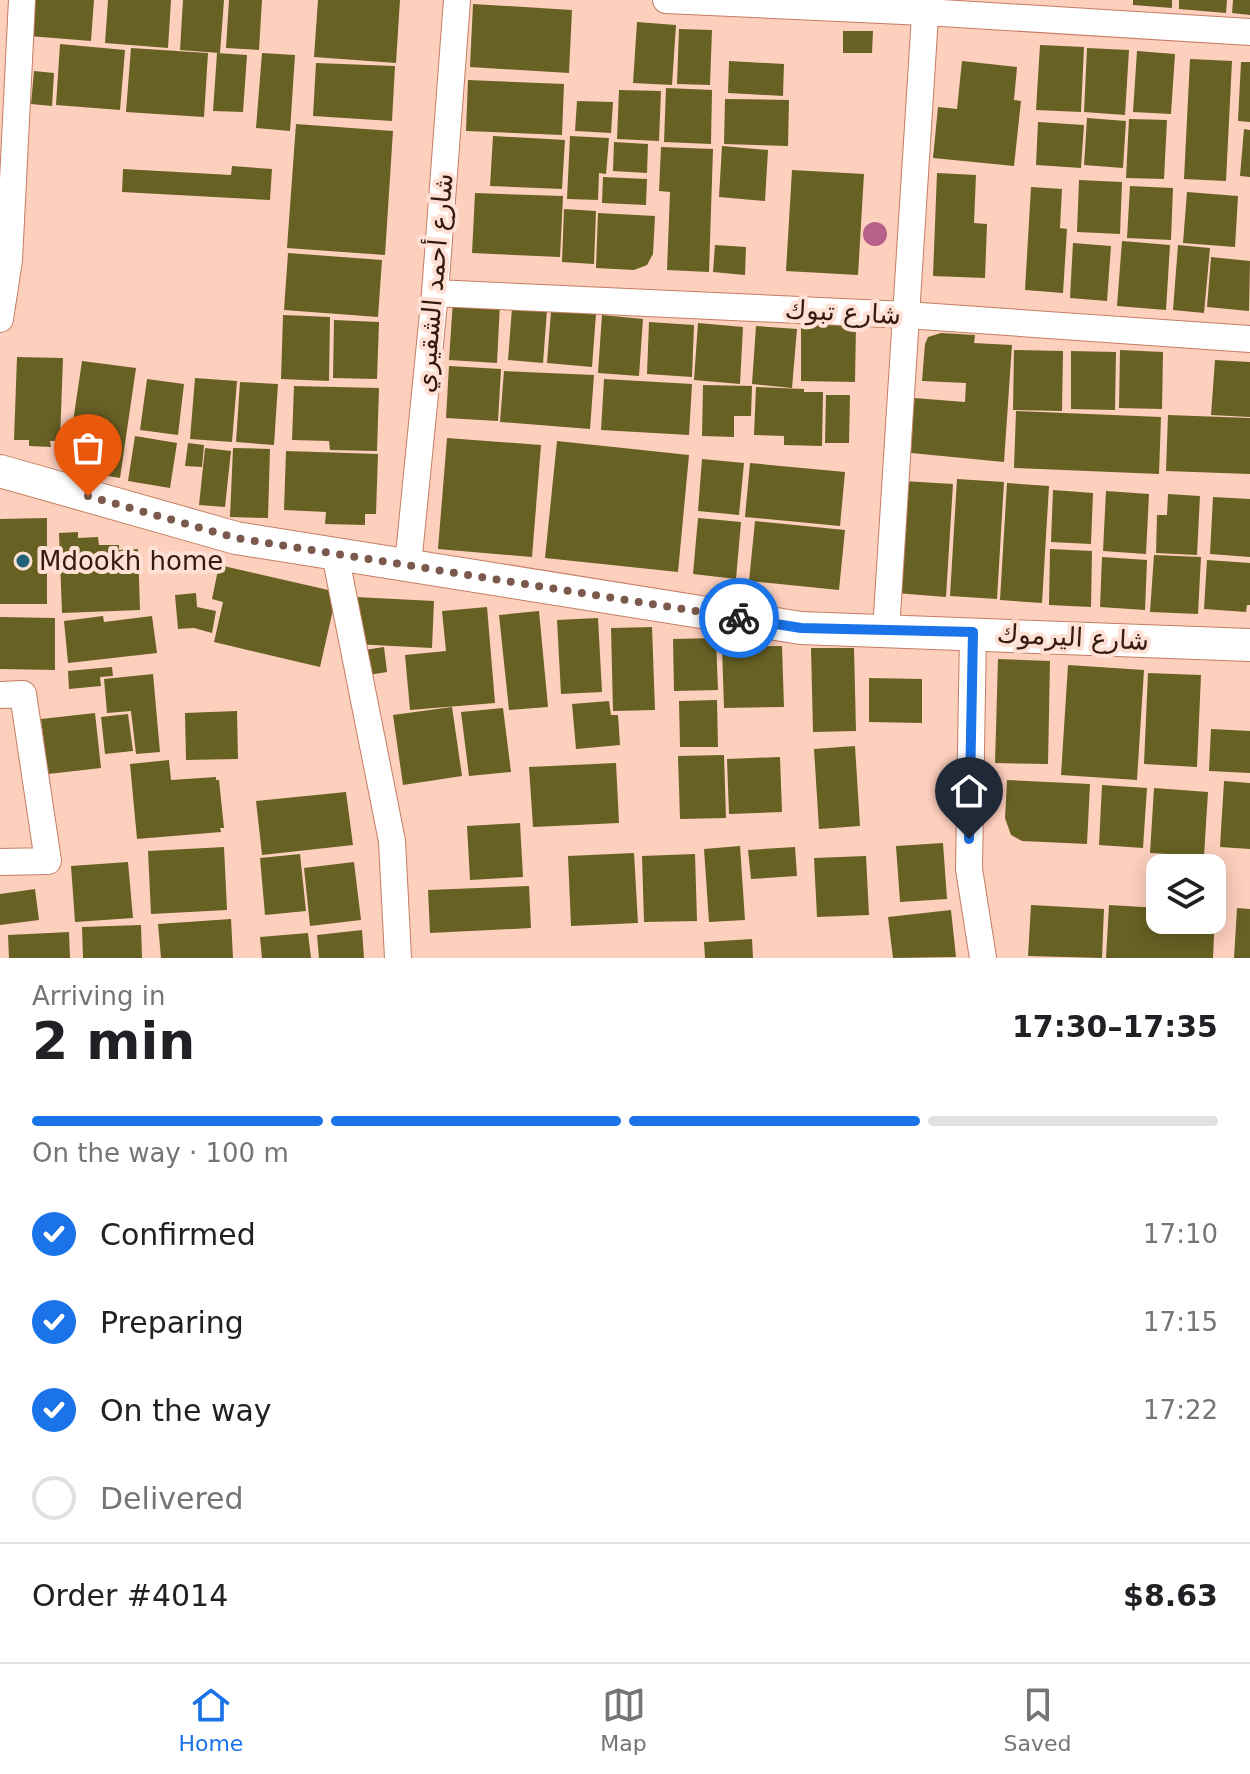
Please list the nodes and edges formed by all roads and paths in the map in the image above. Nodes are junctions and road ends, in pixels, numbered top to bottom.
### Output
1 (22, 0) edge
2 (457, 0) edge
3 (666, 0) edge
4 (925, 6) edge
5 (1250, 32) edge
6 (435, 293) junction
7 (906, 315) junction
8 (0, 319) edge
9 (1250, 339) edge
10 (0, 471) edge
11 (335, 554) junction
12 (408, 565) junction
13 (886, 631) junction
14 (973, 632) junction
15 (1250, 645) edge
16 (0, 695) edge
17 (0, 862) edge
18 (398, 958) edge
19 (983, 958) edge

1 - 8 street
2 - 6 street, شارع أحمد الشقيري
3 - 4 street
4 - 5 street
4 - 7 street
6 - 7 street, شارع تبوك
6 - 12 street, شارع أحمد الشقيري
7 - 9 street, شارع تبوك
7 - 13 street
10 - 11 street, شارع اليرموك
11 - 12 street, شارع اليرموك
11 - 18 street
12 - 13 street, شارع اليرموك
13 - 14 street, شارع اليرموك
14 - 15 street, شارع اليرموك
14 - 19 street
16 - 17 street

